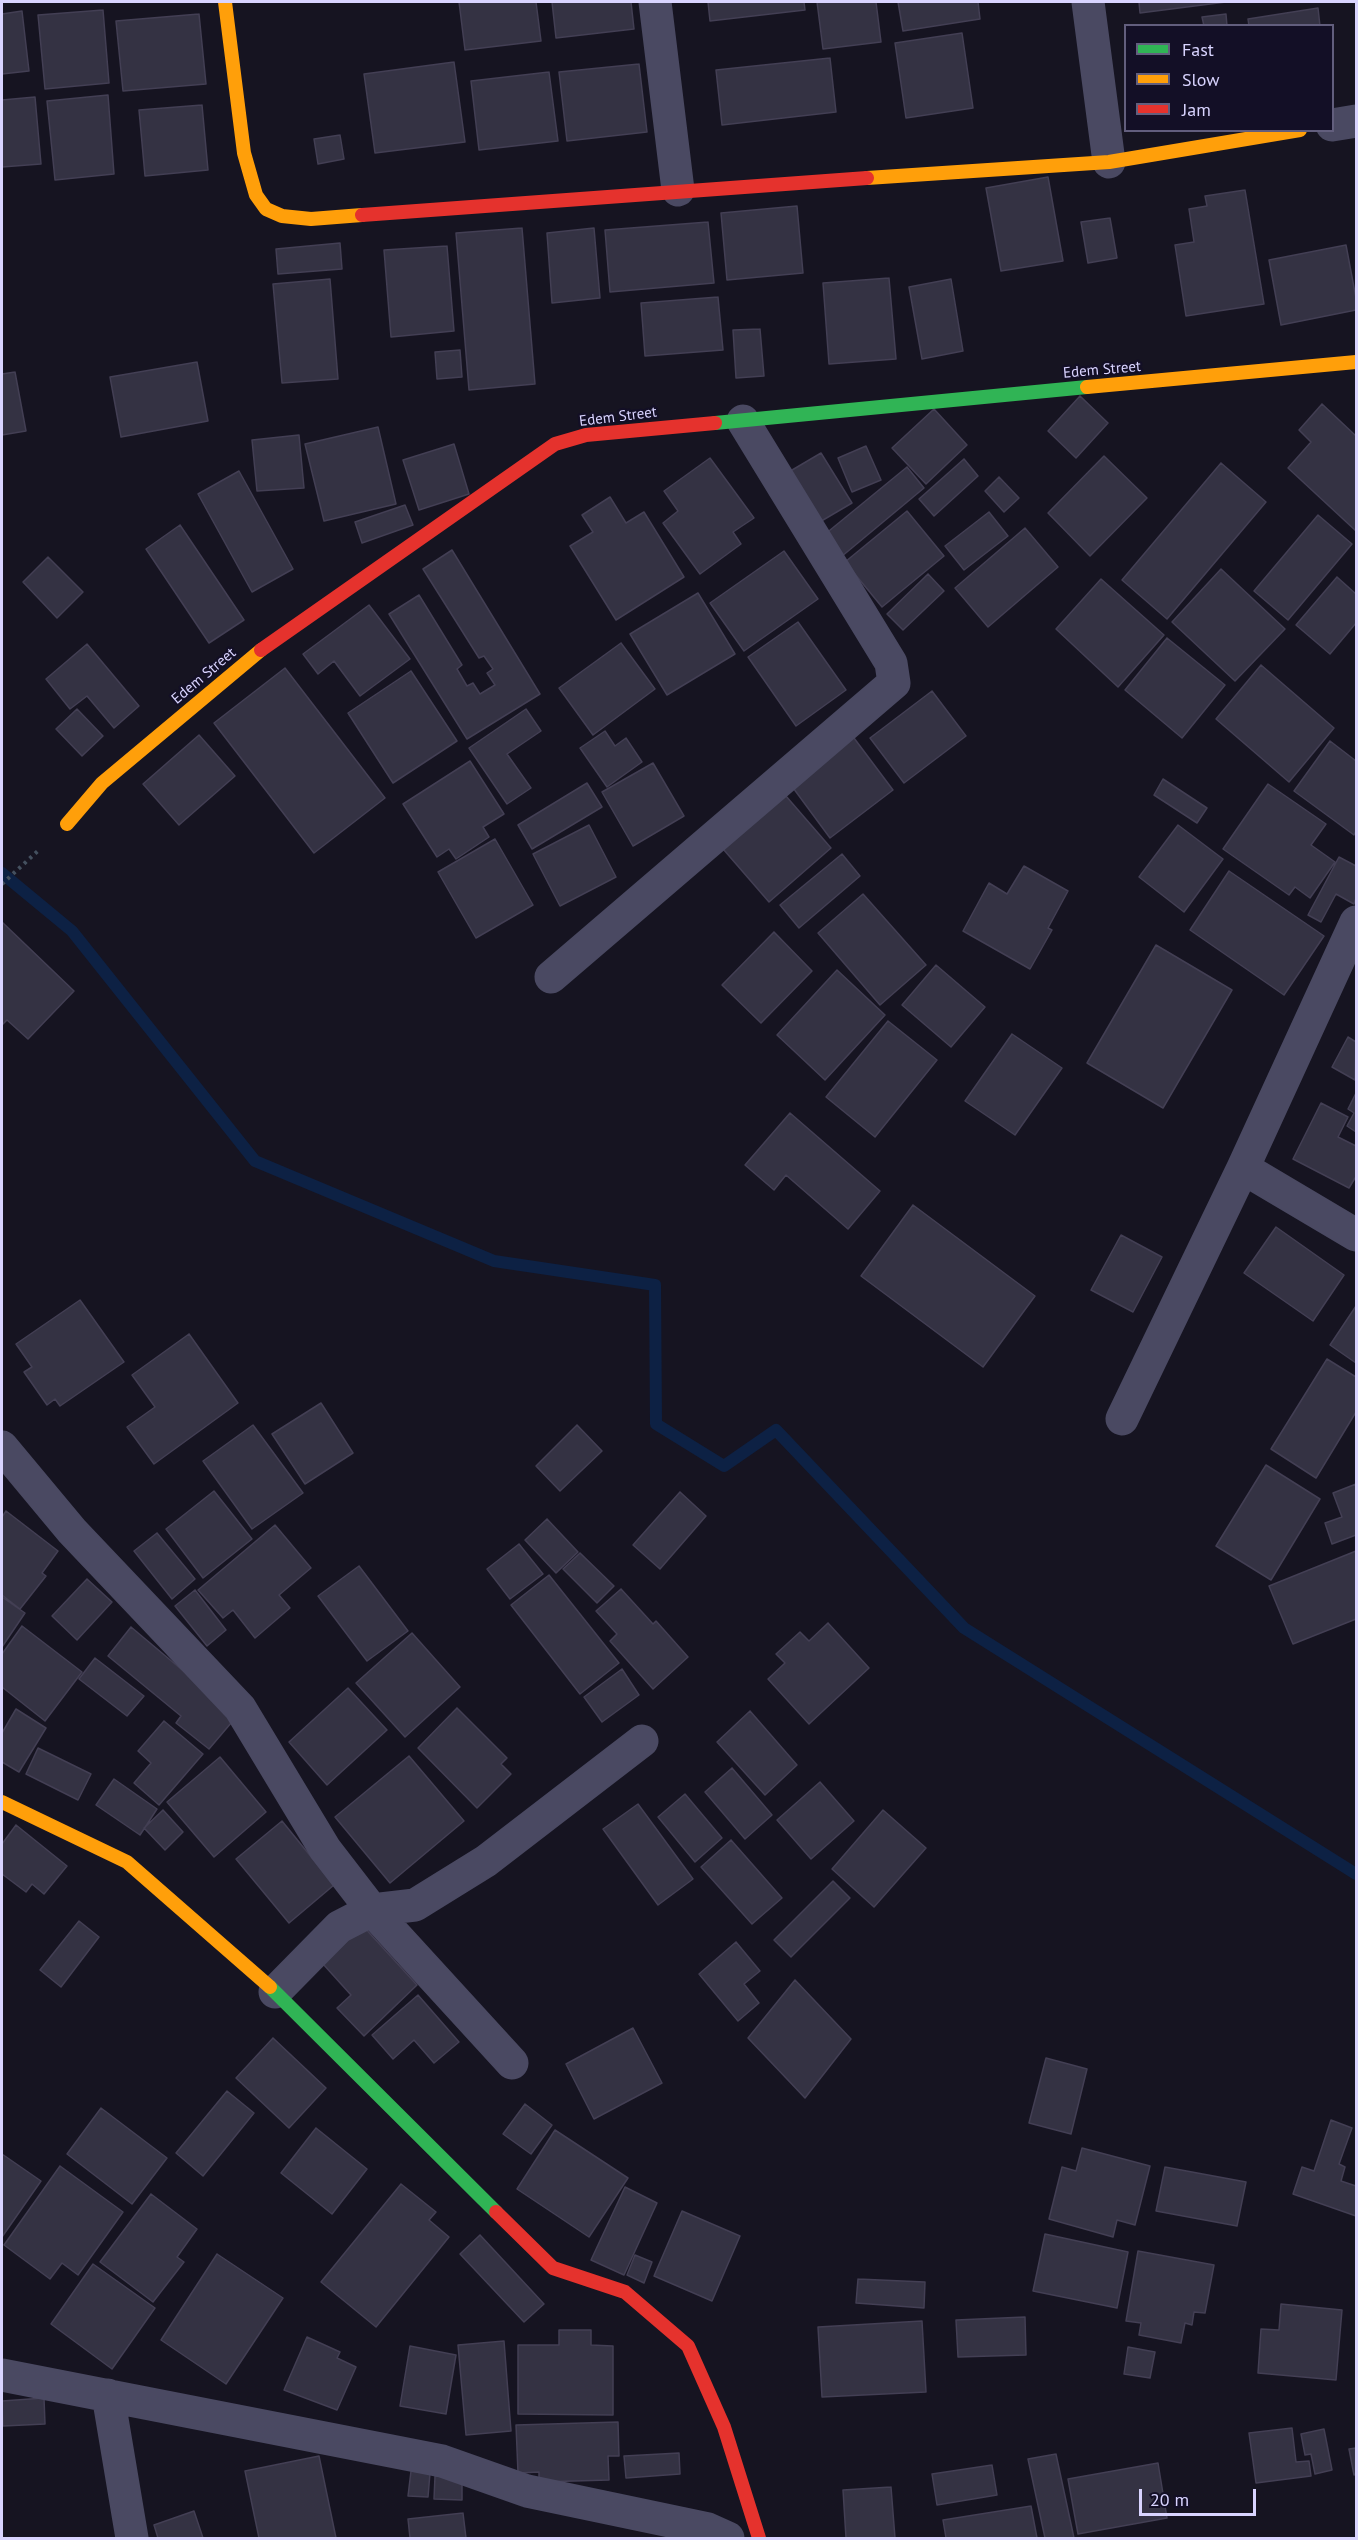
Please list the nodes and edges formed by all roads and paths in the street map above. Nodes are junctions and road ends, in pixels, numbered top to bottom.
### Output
1 (225, 2) edge
2 (655, 2) edge
3 (1088, 2) edge
4 (1356, 121) edge
5 (1334, 125) edge
6 (1288, 132) edge
7 (1109, 162) junction
8 (678, 190) junction
9 (1356, 362) edge
10 (743, 421) junction
11 (68, 824) joint
12 (2, 884) edge
13 (1356, 922) edge
14 (551, 977) dead end
15 (1243, 1168) junction
16 (1356, 1235) edge
17 (1122, 1419) dead end
18 (2, 1447) edge
19 (642, 1741) dead end
20 (2, 1802) edge
21 (372, 1910) junction
22 (275, 1992) junction
23 (512, 2063) dead end
24 (2, 2375) edge
25 (108, 2396) junction
26 (132, 2538) edge
27 (728, 2538) edge
28 (759, 2538) edge

1 - 8 street
2 - 8 street
3 - 7 street
4 - 5 street
6 - 7 street
7 - 8 street
9 - 10 street, Edem Street
10 - 11 street, Edem Street
10 - 14 street
11 - 12 path
13 - 15 street
15 - 16 street
15 - 17 street
18 - 21 street
19 - 21 street
20 - 22 street
21 - 22 street
21 - 23 street
22 - 28 street
24 - 25 street
25 - 26 street
25 - 27 street

